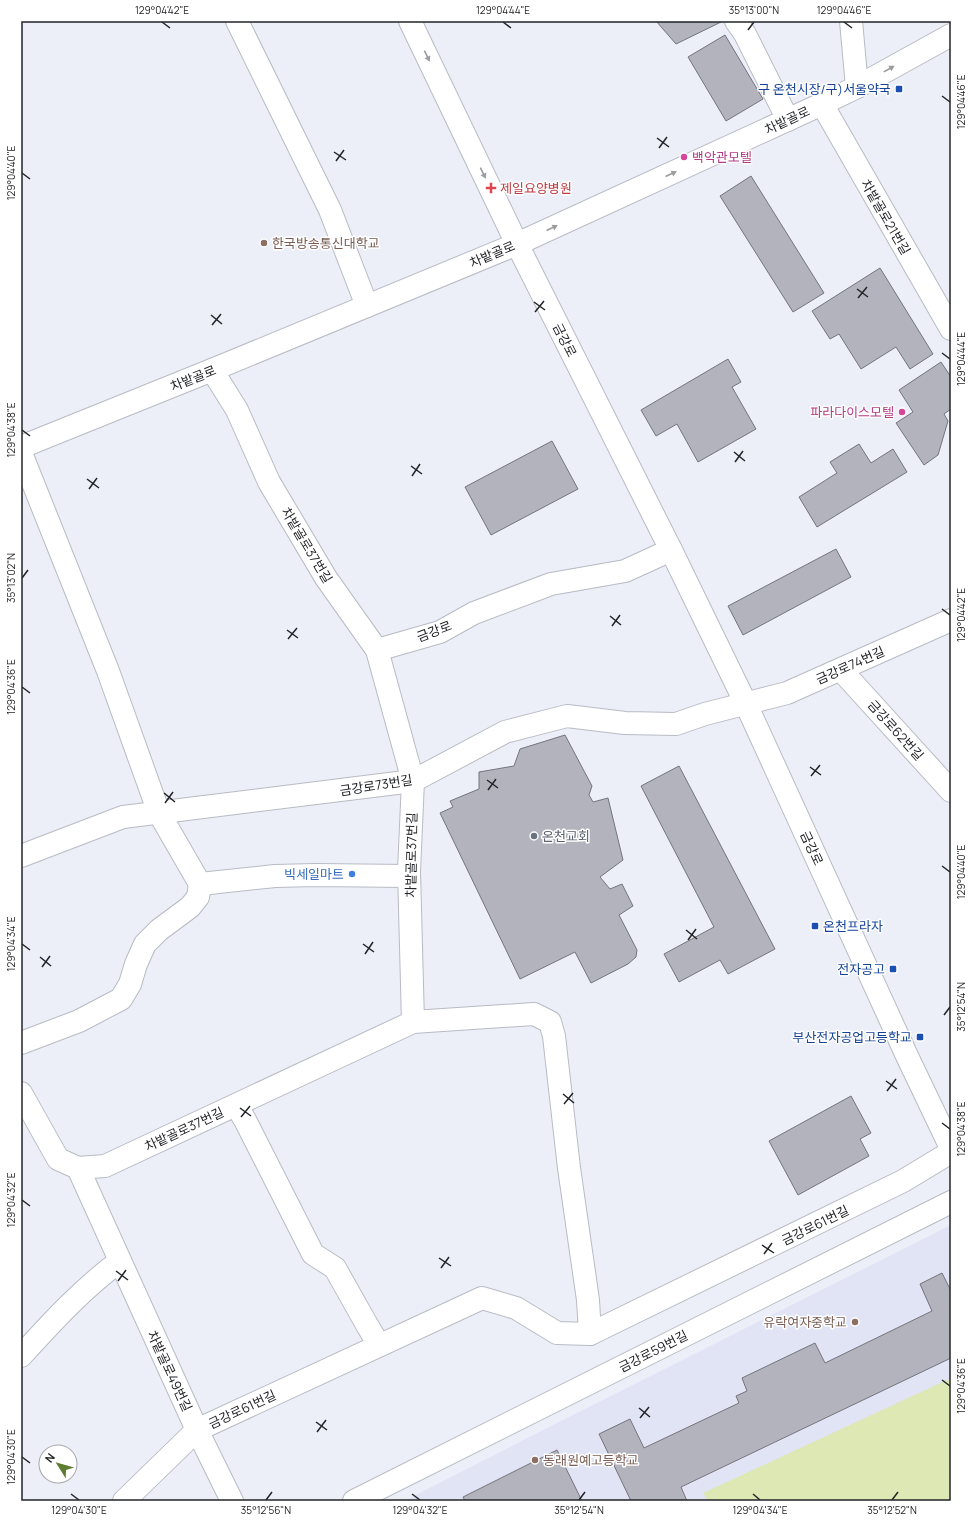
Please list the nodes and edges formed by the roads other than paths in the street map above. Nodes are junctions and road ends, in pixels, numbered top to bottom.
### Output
1 (237, 21) edge
2 (410, 21) edge
3 (736, 21) edge
4 (851, 21) edge
5 (951, 35) edge
6 (857, 87) junction
7 (822, 104) junction
8 (788, 120) junction
9 (517, 244) junction
10 (367, 306) junction
11 (951, 329) edge
12 (212, 370) junction
13 (21, 447) edge
14 (21, 453) edge
15 (671, 550) junction
16 (947, 627) edge
17 (377, 650) junction
18 (841, 670) junction
19 (746, 704) junction
20 (413, 781) junction
21 (951, 790) edge
22 (159, 813) junction
23 (21, 856) edge
24 (409, 876) junction
25 (200, 884) junction
26 (413, 1022) junction
27 (21, 1043) edge
28 (21, 1093) edge
29 (236, 1105) junction
30 (951, 1148) edge
31 (951, 1152) edge
32 (78, 1168) junction
33 (951, 1202) edge
34 (120, 1261) junction
35 (590, 1334) junction
36 (379, 1345) junction
37 (21, 1356) edge
38 (197, 1430) junction
39 (124, 1501) edge
40 (232, 1501) edge
41 (354, 1501) edge

1 - 10 street
2 -> 9 street, 금강로
3 - 8 street
4 - 6 street
6 -> 5 street, 차밭골로
6 - 7 street, 차밭골로
7 - 8 street, 차밭골로
7 - 11 street, 차밭골로21번길
9 -> 8 street, 차밭골로
9 - 10 street, 차밭골로
9 - 15 street, 금강로
10 - 12 street, 차밭골로
12 - 13 street, 차밭골로
12 - 17 street, 차밭골로37번길
14 - 22 street
15 - 17 street, 금강로
15 - 19 street, 금강로
16 - 18 street, 금강로74번길
17 - 20 street, 차밭골로37번길
18 - 19 street, 금강로74번길
18 - 21 street, 금강로62번길
19 - 20 street, 금강로73번길
19 - 30 street, 금강로
20 - 22 street, 금강로73번길
20 - 24 street, 차밭골로37번길
22 - 23 street, 금강로73번길
22 - 25 street
24 - 25 street
24 - 26 street, 차밭골로37번길
25 - 27 street
26 - 29 street, 차밭골로37번길
26 - 35 street
28 - 32 street
29 - 32 street, 차밭골로37번길
29 - 36 street
31 - 35 street, 금강로61번길
32 - 34 street, 차밭골로49번길
33 - 41 street, 금강로59번길
34 - 37 street
34 - 38 street, 차밭골로49번길
35 - 36 street, 금강로61번길
36 - 38 street, 금강로61번길
38 - 39 street, 금강로61번길
38 - 40 street, 차밭골로49번길

